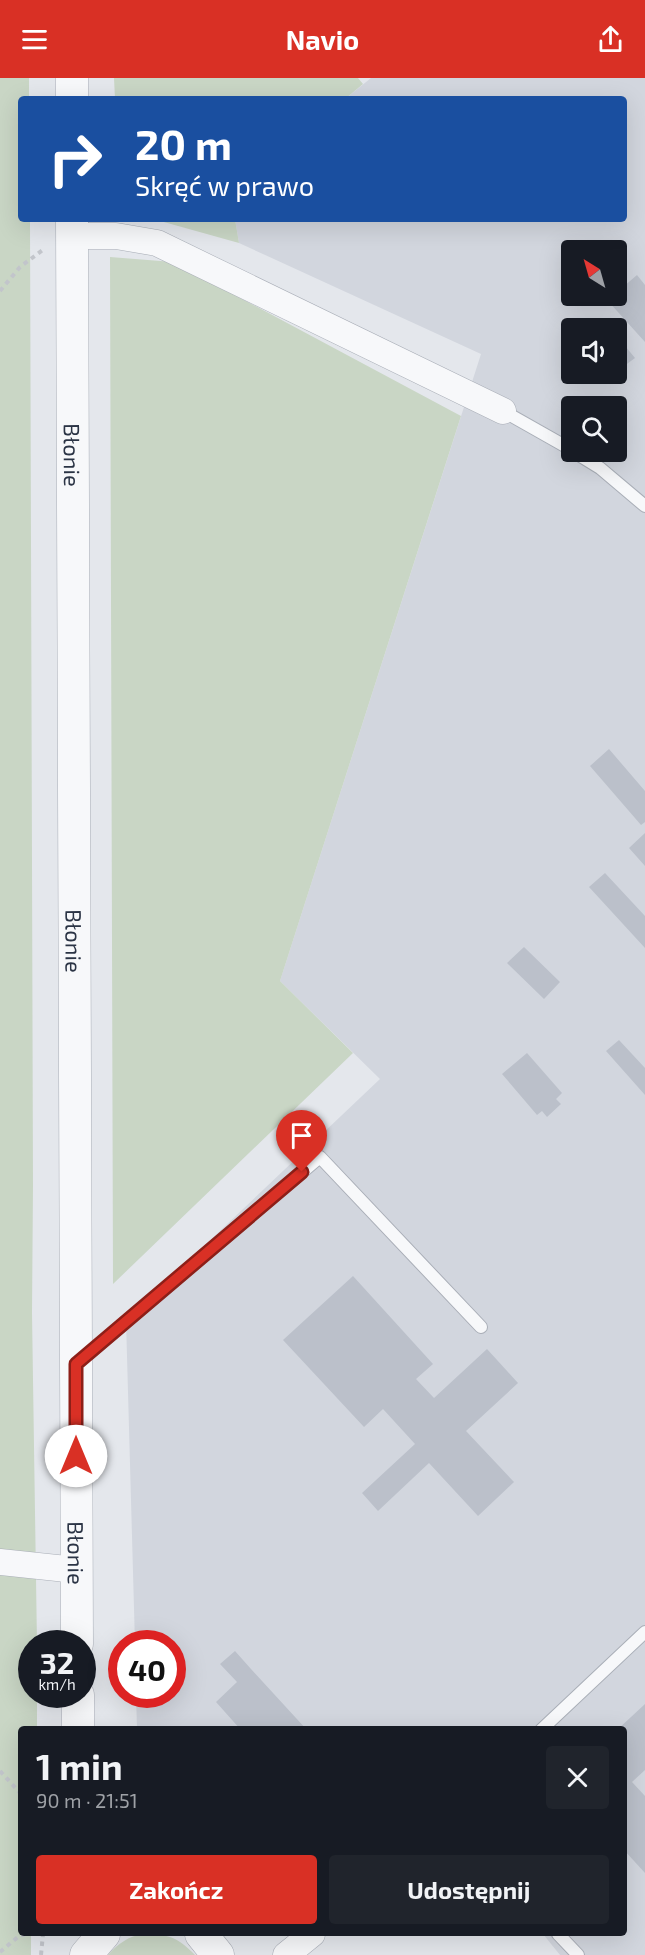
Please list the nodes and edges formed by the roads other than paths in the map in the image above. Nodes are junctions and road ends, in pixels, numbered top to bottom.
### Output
1 (72, 78) edge
2 (72, 96) edge
3 (72, 228) edge
4 (502, 411) joint
5 (561, 444) edge
6 (590, 462) edge
7 (645, 506) edge
8 (481, 1327) dead end
9 (76, 1364) junction
10 (0, 1562) edge
11 (76, 1570) junction
12 (77, 1630) edge
13 (645, 1632) edge
14 (545, 1726) edge
15 (74, 1936) edge
16 (102, 1936) edge
17 (203, 1936) edge
18 (310, 1936) edge
19 (560, 1936) edge
20 (74, 1955) edge
21 (86, 1955) edge
22 (218, 1955) edge
23 (286, 1955) edge
24 (578, 1955) edge

1 - 2 street
3 - 4 street
3 - 9 street, Błonie
4 - 5 lane
6 - 7 lane
8 - 9 lane
9 - 11 street, Błonie
10 - 11 street
11 - 12 street, Błonie
13 - 14 lane
15 - 20 street
16 - 21 street
17 - 22 street
18 - 23 street
19 - 24 lane

